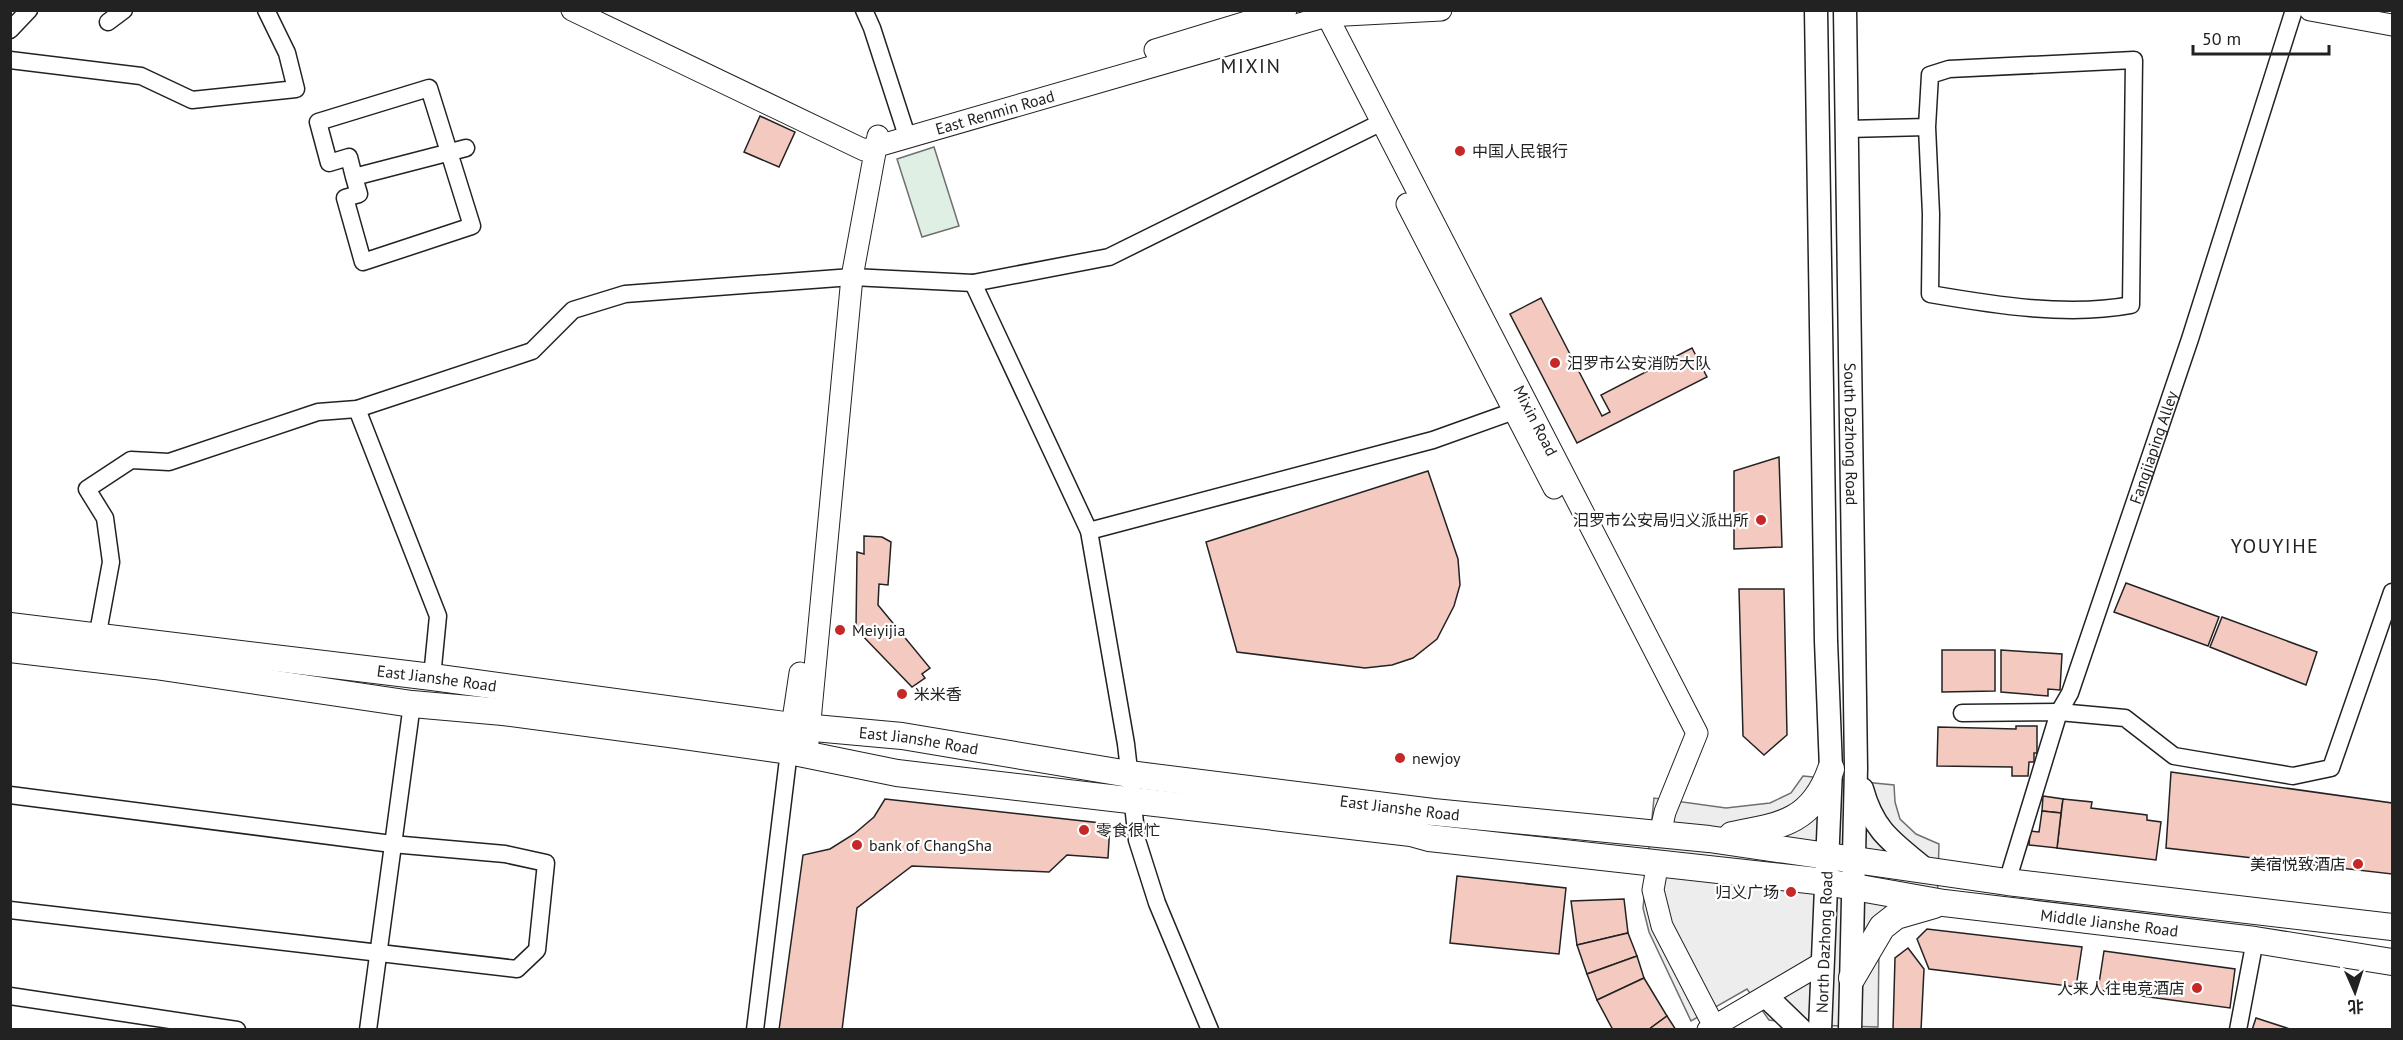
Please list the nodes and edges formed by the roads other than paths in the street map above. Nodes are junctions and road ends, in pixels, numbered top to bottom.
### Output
1 (29, 10) edge
2 (124, 10) edge
3 (266, 10) edge
4 (572, 10) edge
5 (599, 10) edge
6 (864, 10) edge
7 (1286, 10) edge
8 (1441, 10) edge
9 (1816, 10) edge
10 (1845, 10) edge
11 (2294, 10) edge
12 (2310, 10) edge
13 (1318, 14) edge
14 (108, 22) dead end
15 (2392, 25) edge
16 (10, 30) edge
17 (10, 60) edge
18 (1376, 125) junction
19 (1927, 127) junction
20 (1847, 129) junction
21 (905, 131) junction
22 (870, 141) junction
23 (466, 148) dead end
24 (449, 152) junction
25 (354, 177) junction
26 (849, 277) junction
27 (973, 283) junction
28 (1521, 408) junction
29 (357, 409) junction
30 (1089, 531) junction
31 (2392, 592) edge
32 (10, 626) edge
33 (97, 638) junction
34 (10, 649) edge
35 (432, 677) junction
36 (412, 704) junction
37 (2059, 712) junction
38 (1962, 713) dead end
39 (801, 727) junction
40 (798, 753) junction
41 (1844, 768) junction
42 (1129, 774) junction
43 (10, 795) edge
44 (1130, 801) junction
45 (1660, 834) junction
46 (1708, 839) junction
47 (392, 844) junction
48 (1828, 855) junction
49 (1855, 860) junction
50 (1658, 862) junction
51 (1927, 871) junction
52 (1826, 882) junction
53 (2007, 882) junction
54 (1853, 887) junction
55 (1944, 903) junction
56 (10, 910) edge
57 (2391, 925) edge
58 (2255, 940) junction
59 (378, 953) junction
60 (2390, 963) edge
61 (1822, 969) junction
62 (1852, 978) junction
63 (10, 996) edge
64 (1772, 1002) junction
65 (1716, 1028) edge
66 (237, 1029) edge
67 (368, 1029) edge
68 (755, 1029) edge
69 (1210, 1029) edge
70 (1801, 1029) edge
71 (1820, 1029) edge
72 (1850, 1029) edge
73 (2238, 1029) edge

1 - 16 street
2 - 14 street
3 - 17 street
4 - 22 street
5 - 22 street
6 - 21 street
7 - 21 street, East Renmin Road
8 - 13 street, East Renmin Road
9 - 41 main road, South Dazhong Road
10 - 20 main road, South Dazhong Road
11 - 37 street, Fangjiaping Alley
12 - 15 street
13 - 18 street, Mixin Road
13 - 21 street, East Renmin Road
18 - 27 street
18 - 28 street, Mixin Road
19 - 19 street
19 - 20 street
20 - 41 main road, South Dazhong Road
21 - 22 street, East Renmin Road
22 - 26 street
23 - 24 street
24 - 25 street
24 - 25 street
24 - 25 street
26 - 27 street
26 - 29 street
26 - 39 street
27 - 30 street
28 - 30 street
28 - 45 street, Mixin Road
29 - 33 street
29 - 35 street
30 - 42 street
31 - 37 street
32 - 33 main road, East Jianshe Road
33 - 35 main road, East Jianshe Road
34 - 36 main road, East Jianshe Road
35 - 39 main road, East Jianshe Road
36 - 40 main road, East Jianshe Road
36 - 47 street
37 - 38 street
37 - 53 street, Fangjiaping Alley
39 - 40 street
39 - 42 main road, East Jianshe Road
40 - 44 main road, East Jianshe Road
40 - 68 street
41 - 46 main road
41 - 48 main road, South Dazhong Road
41 - 49 main road, South Dazhong Road
41 - 51 main road
42 - 44 street
42 - 45 main road, East Jianshe Road
43 - 47 street
44 - 50 main road, East Jianshe Road
44 - 69 street
45 - 46 main road, East Jianshe Road
46 - 48 main road, East Jianshe Road
47 - 59 street
47 - 59 street
48 - 49 main road, Middle Jianshe Road
48 - 52 main road, North Dazhong Road
49 - 51 main road, Middle Jianshe Road
49 - 54 main road, North Dazhong Road
50 - 52 main road, East Jianshe Road
50 - 65 street
51 - 53 main road, Middle Jianshe Road
52 - 54 main road, Middle Jianshe Road
52 - 61 main road, North Dazhong Road
53 - 57 main road, Middle Jianshe Road
54 - 55 main road, Middle Jianshe Road
54 - 62 main road, North Dazhong Road
55 - 58 main road, Middle Jianshe Road
55 - 62 main road
56 - 59 street
58 - 60 main road, Middle Jianshe Road
58 - 73 street
59 - 67 street
61 - 64 street
61 - 65 street
61 - 71 main road, North Dazhong Road
62 - 72 main road, North Dazhong Road
63 - 66 street
64 - 65 street
64 - 70 main road

